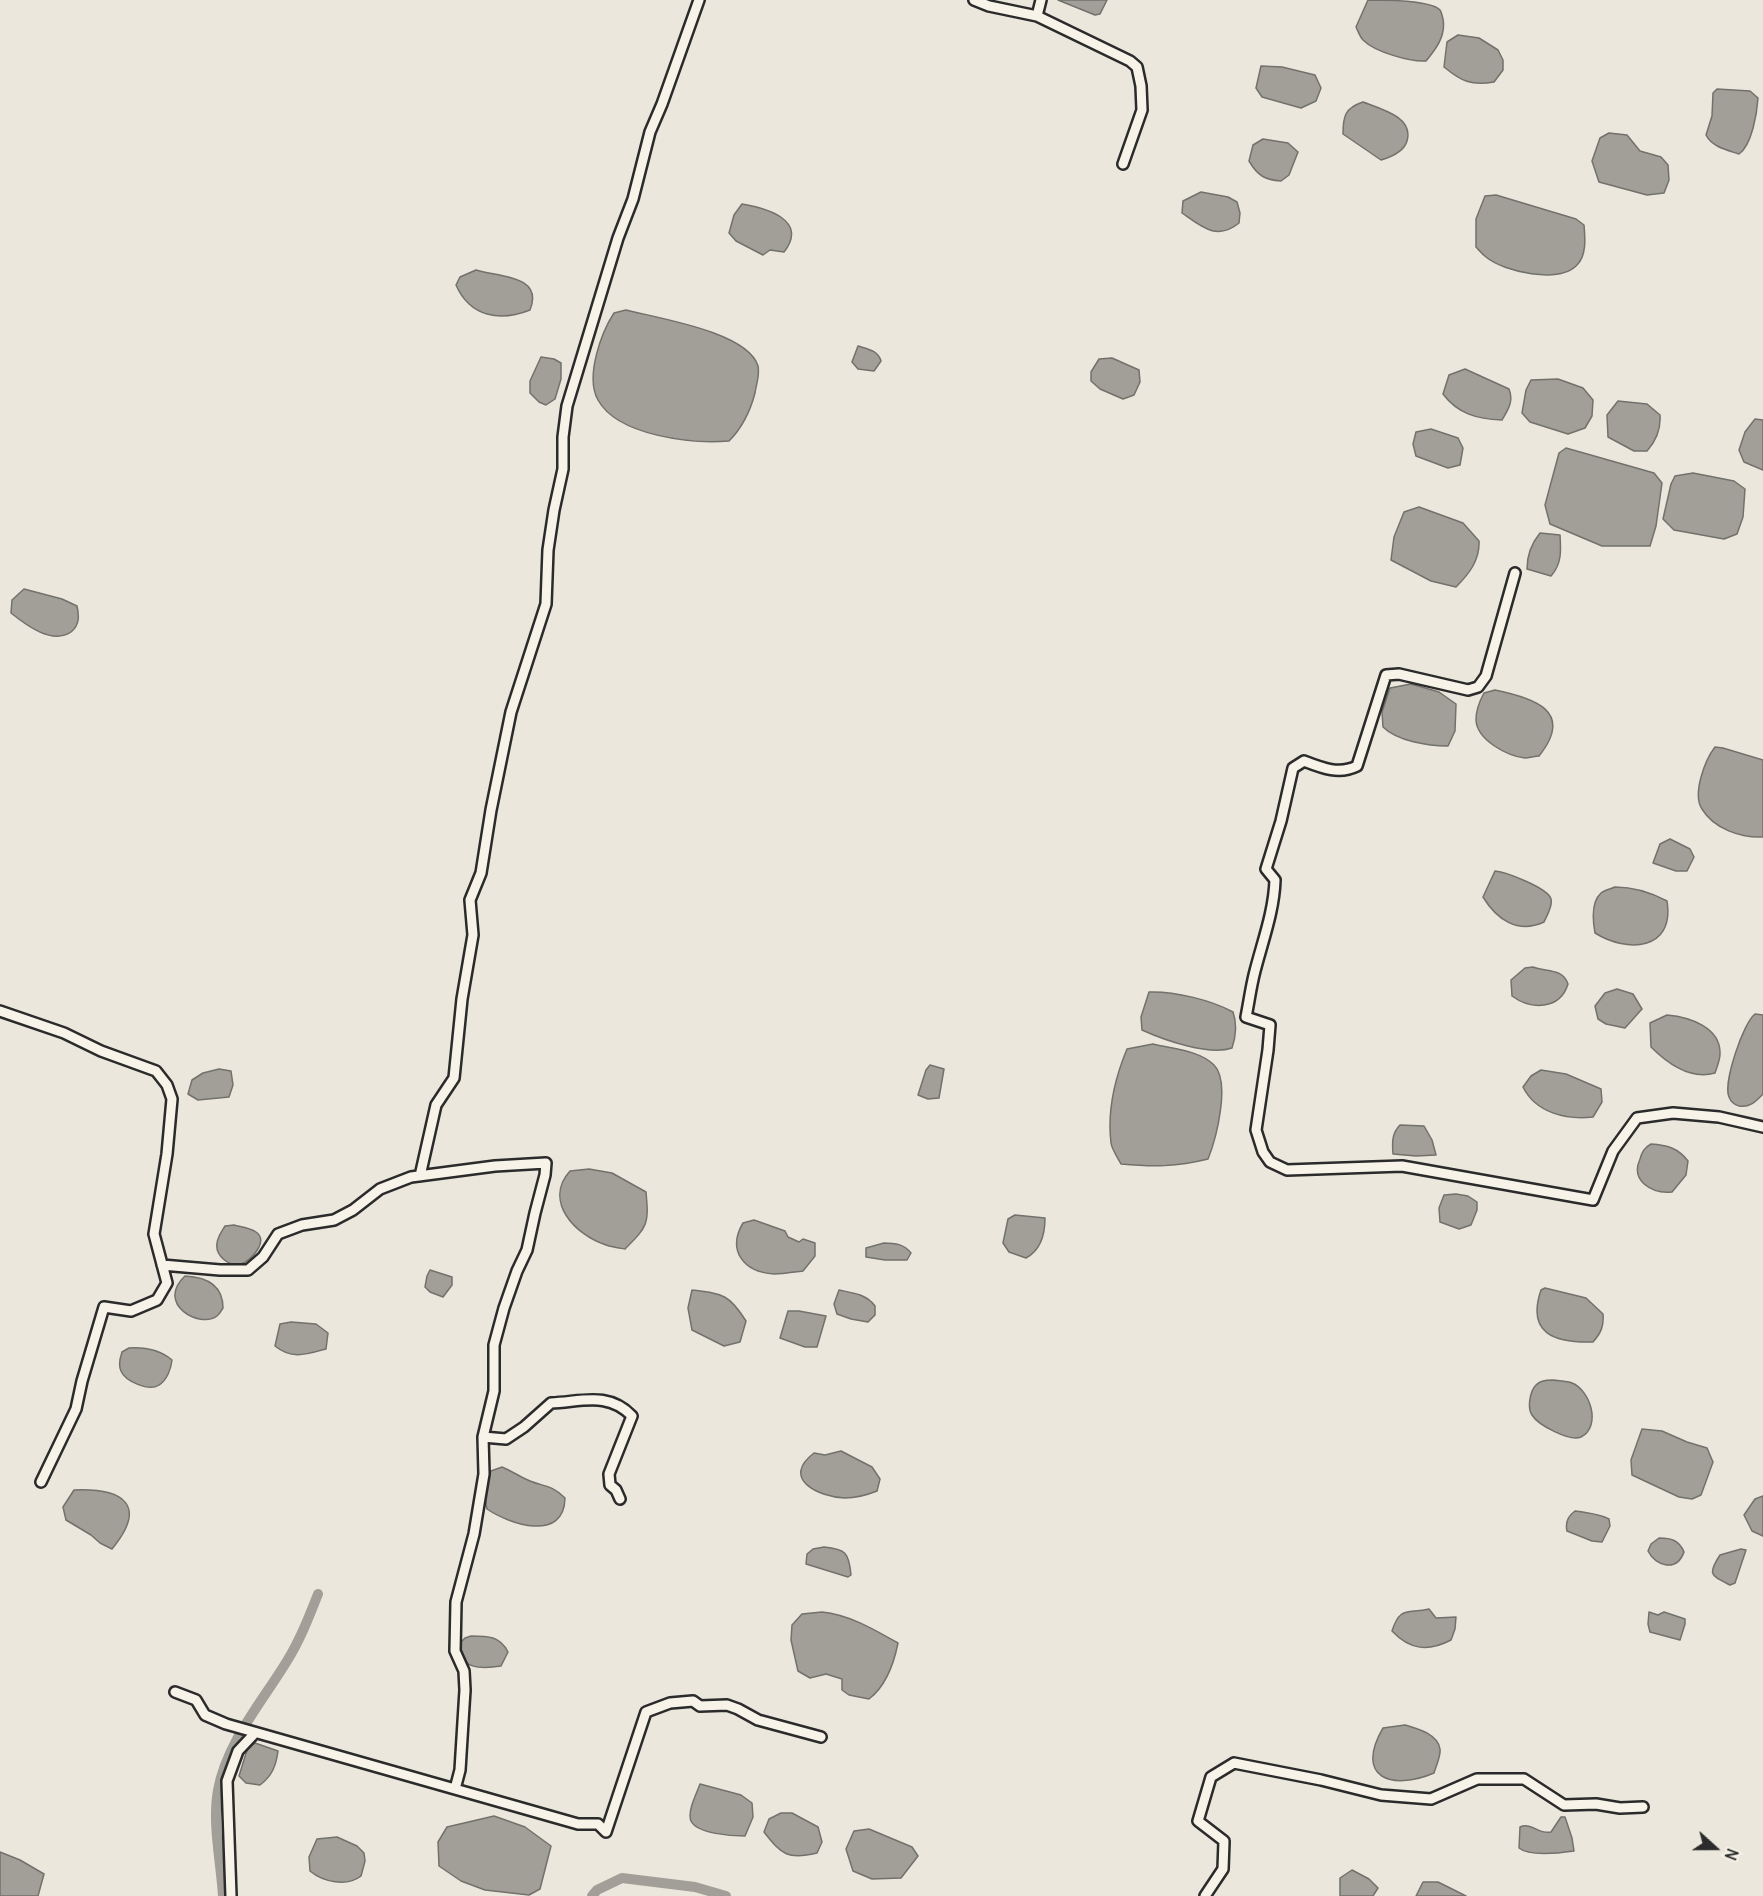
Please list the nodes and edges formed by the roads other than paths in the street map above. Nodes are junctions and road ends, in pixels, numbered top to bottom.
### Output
1 (699, 0) edge
2 (974, 0) edge
3 (1041, 0) edge
4 (1037, 16) junction
5 (1123, 164) dead end
6 (1515, 573) dead end
7 (0, 1011) edge
8 (1763, 1127) edge
9 (420, 1176) junction
10 (162, 1265) junction
11 (483, 1437) junction
12 (40, 1482) dead end
13 (620, 1499) dead end
14 (175, 1692) dead end
15 (255, 1733) junction
16 (821, 1737) dead end
17 (455, 1789) junction
18 (1643, 1807) dead end
19 (231, 1896) edge
20 (1205, 1896) edge

1 - 9 street
2 - 4 street
3 - 4 street
4 - 5 street
6 - 8 street
7 - 10 street
9 - 10 street
9 - 11 street
10 - 12 street
11 - 13 street
11 - 17 street
14 - 15 street
15 - 17 street
15 - 19 street
16 - 17 street
18 - 20 street

